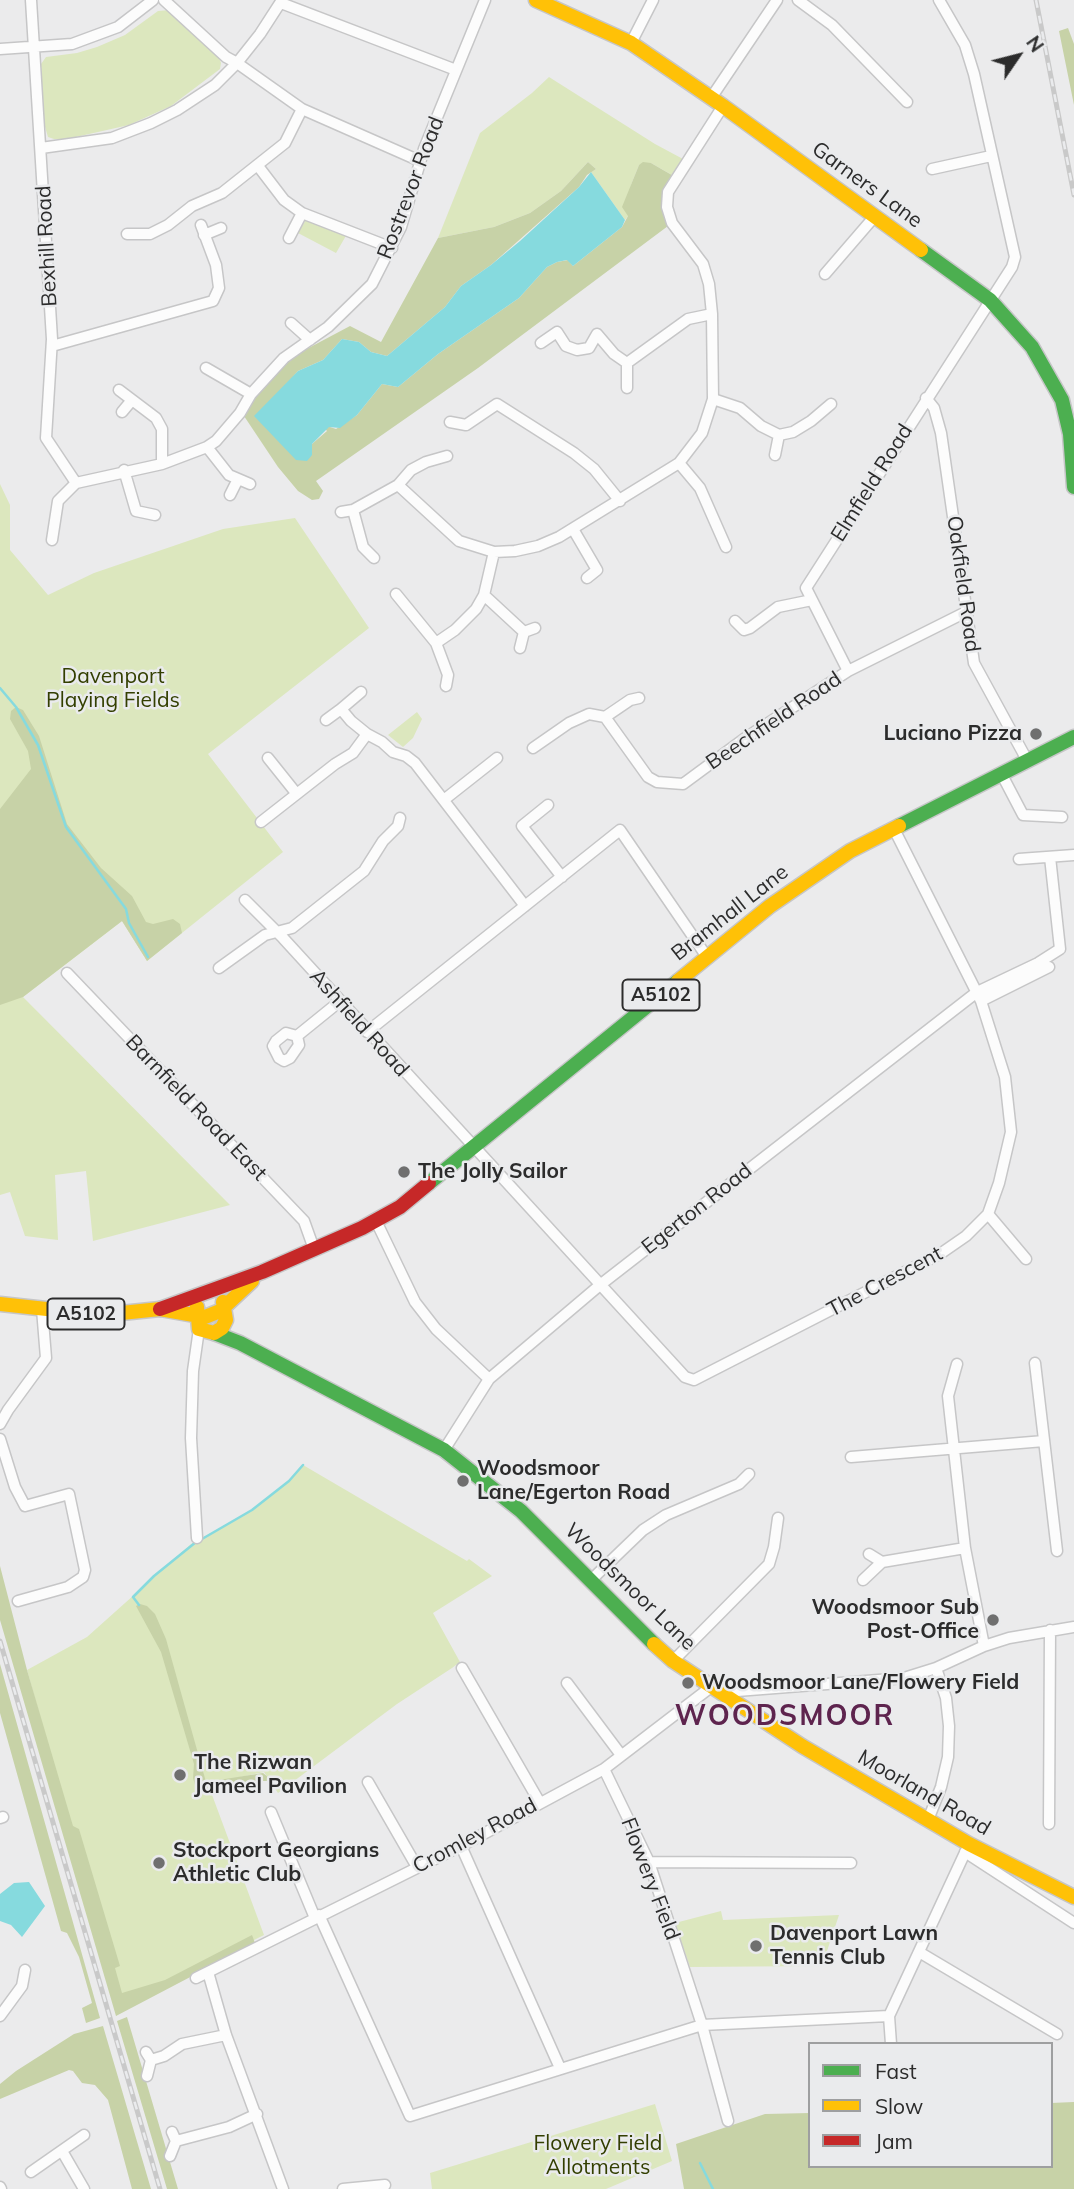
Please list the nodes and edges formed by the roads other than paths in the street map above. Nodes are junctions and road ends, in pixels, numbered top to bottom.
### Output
1 (31, 0) edge
2 (153, 0) edge
3 (164, 0) edge
4 (485, 0) edge
5 (536, 0) edge
6 (653, 0) edge
7 (777, 0) edge
8 (799, 0) edge
9 (939, 0) edge
10 (282, 1) edge
11 (631, 43) junction
12 (35, 47) junction
13 (0, 48) edge
14 (237, 63) junction
15 (456, 70) junction
16 (717, 102) junction
17 (907, 102) dead end
18 (302, 109) junction
19 (41, 148) junction
20 (992, 156) junction
21 (420, 161) junction
22 (258, 166) junction
23 (932, 169) dead end
24 (302, 213) junction
25 (875, 216) junction
26 (221, 228) dead end
27 (127, 234) dead end
28 (289, 238) dead end
29 (392, 248) junction
30 (825, 274) dead end
31 (990, 300) junction
32 (712, 314) junction
33 (291, 323) dead end
34 (310, 340) junction
35 (541, 343) dead end
36 (52, 346) junction
37 (627, 363) junction
38 (206, 368) dead end
39 (627, 388) dead end
40 (119, 390) dead end
41 (251, 394) junction
42 (926, 398) junction
43 (713, 399) junction
44 (132, 400) junction
45 (831, 404) dead end
46 (122, 412) dead end
47 (450, 422) dead end
48 (779, 435) junction
49 (207, 447) junction
50 (775, 455) dead end
51 (447, 456) dead end
52 (679, 463) junction
53 (162, 464) junction
54 (124, 470) junction
55 (237, 479) junction
56 (76, 483) junction
57 (250, 484) dead end
58 (398, 485) junction
59 (1074, 486) edge
60 (230, 495) dead end
61 (620, 501) junction
62 (354, 510) junction
63 (341, 512) dead end
64 (155, 515) dead end
65 (573, 529) junction
66 (52, 540) dead end
67 (726, 547) dead end
68 (494, 552) junction
69 (374, 558) dead end
70 (587, 578) dead end
71 (484, 595) junction
72 (812, 600) junction
73 (391, 611) dead end
74 (966, 612) junction
75 (735, 621) dead end
76 (436, 643) junction
77 (520, 648) dead end
78 (848, 671) junction
79 (451, 679) dead end
80 (361, 692) dead end
81 (639, 698) dead end
82 (341, 709) junction
83 (605, 717) junction
84 (326, 720) dead end
85 (367, 734) junction
86 (1074, 737) edge
87 (533, 748) dead end
88 (268, 758) dead end
89 (497, 758) dead end
90 (1027, 760) junction
91 (1001, 774) junction
92 (296, 793) junction
93 (445, 799) junction
94 (548, 805) dead end
95 (1062, 817) dead end
96 (400, 818) dead end
97 (261, 822) dead end
98 (894, 829) junction
99 (1074, 855) edge
100 (1050, 857) junction
101 (1020, 859) dead end
102 (562, 877) junction
103 (245, 900) dead end
104 (525, 906) junction
105 (275, 931) junction
106 (707, 957) junction
107 (1049, 967) dead end
108 (219, 968) dead end
109 (67, 973) dead end
110 (979, 997) junction
111 (339, 1002) junction
112 (367, 1032) junction
113 (297, 1036) dead end
114 (473, 1146) junction
115 (988, 1214) junction
116 (376, 1221) junction
117 (314, 1249) junction
118 (1026, 1259) dead end
119 (262, 1272) junction
120 (600, 1284) junction
121 (210, 1292) junction
122 (195, 1296) junction
123 (0, 1304) edge
124 (160, 1309) junction
125 (42, 1310) junction
126 (226, 1313) junction
127 (198, 1322) junction
128 (214, 1333) junction
129 (240, 1343) junction
130 (1035, 1363) dead end
131 (957, 1364) dead end
132 (489, 1379) junction
133 (0, 1424) edge
134 (0, 1439) edge
135 (1044, 1441) junction
136 (954, 1447) junction
137 (444, 1450) junction
138 (851, 1457) dead end
139 (749, 1474) dead end
140 (778, 1518) dead end
141 (197, 1538) dead end
142 (965, 1548) junction
143 (1057, 1551) dead end
144 (869, 1554) dead end
145 (882, 1562) junction
146 (863, 1580) dead end
147 (590, 1581) junction
148 (18, 1601) dead end
149 (1074, 1627) edge
150 (1050, 1630) junction
151 (984, 1646) junction
152 (673, 1661) junction
153 (462, 1668) dead end
154 (936, 1668) junction
155 (567, 1683) dead end
156 (717, 1690) junction
157 (621, 1755) junction
158 (604, 1769) junction
159 (368, 1782) dead end
160 (540, 1803) junction
161 (271, 1812) dead end
162 (928, 1820) junction
163 (1049, 1824) dead end
164 (461, 1846) junction
165 (967, 1848) junction
166 (649, 1862) junction
167 (851, 1863) dead end
168 (417, 1867) junction
169 (1074, 1897) edge
170 (317, 1916) junction
171 (1074, 1923) edge
172 (919, 1952) junction
173 (25, 1970) dead end
174 (208, 1972) junction
175 (196, 1978) dead end
176 (22, 1986) junction
177 (35, 1986) dead end
178 (0, 2016) edge
179 (889, 2016) junction
180 (702, 2025) junction
181 (1058, 2034) dead end
182 (226, 2035) junction
183 (891, 2042) edge
184 (560, 2068) junction
185 (147, 2076) dead end
186 (257, 2114) junction
187 (728, 2121) dead end
188 (84, 2134) dead end
189 (62, 2151) junction
190 (170, 2156) dead end
191 (31, 2172) dead end
192 (385, 2185) dead end
193 (84, 2189) edge
194 (283, 2189) edge
195 (342, 2189) edge

1 - 12 street, Bexhill Road
2 - 12 street
3 - 14 street
4 - 15 street, Rostrevor Road
5 - 11 street, Garners Lane
6 - 11 street
7 - 16 street
8 - 17 street
9 - 20 street, Elmfield Road
10 - 14 street
10 - 15 street
11 - 16 street, Garners Lane
12 - 13 street
12 - 19 street, Bexhill Road
14 - 18 street
14 - 19 street
15 - 21 street, Rostrevor Road
16 - 25 street, Garners Lane
16 - 32 street
18 - 21 street
18 - 22 street
19 - 36 street, Bexhill Road
20 - 23 street
20 - 31 street, Elmfield Road
21 - 29 street, Rostrevor Road
22 - 24 street
22 - 27 street
24 - 28 street
24 - 29 street
25 - 30 street
25 - 31 street, Garners Lane
26 - 36 street
29 - 34 street, Rostrevor Road
31 - 42 street, Elmfield Road
31 - 59 street, Garners Lane
32 - 37 street
32 - 43 street
33 - 34 street
34 - 41 street, Rostrevor Road
35 - 37 street
36 - 56 street, Bexhill Road
37 - 39 street
38 - 41 street
40 - 44 street
41 - 49 street, Rostrevor Road
42 - 72 street, Elmfield Road
42 - 74 street, Oakfield Road
43 - 48 street
43 - 52 street
44 - 46 street
44 - 53 street
45 - 48 street
47 - 61 street
48 - 50 street
49 - 53 street, Rostrevor Road
49 - 55 street
51 - 58 street
52 - 61 street
52 - 67 street
53 - 54 street, Rostrevor Road
54 - 56 street, Rostrevor Road
54 - 64 street
55 - 57 street
55 - 60 street
56 - 66 street
58 - 62 street
58 - 68 street
61 - 65 street
62 - 63 street
62 - 69 street
65 - 68 street
65 - 70 street
68 - 71 street
71 - 76 street
71 - 77 street
72 - 75 street
72 - 78 street
73 - 76 street
74 - 78 street, Beechfield Road
74 - 90 street, Oakfield Road
76 - 79 street
78 - 83 street, Beechfield Road
80 - 82 street
81 - 83 street
82 - 84 street
82 - 85 street
83 - 87 street
85 - 92 street
85 - 93 street
86 - 90 street, Bramhall Lane / A5102
88 - 92 street
89 - 93 street
90 - 91 street, Bramhall Lane / A5102
91 - 95 street
91 - 98 street, Bramhall Lane / A5102
92 - 97 street
93 - 104 street
94 - 102 street
96 - 105 street
98 - 106 street, Bramhall Lane / A5102
98 - 110 street, The Crescent
99 - 100 street
100 - 101 street
100 - 110 street
102 - 104 street
102 - 106 street
103 - 105 street, Ashfield Road
104 - 112 street
105 - 108 street
105 - 111 street, Ashfield Road
106 - 114 street, Bramhall Lane / A5102
107 - 110 street
109 - 117 street, Barnfield Road East
110 - 115 street, The Crescent
110 - 120 street, Egerton Road
111 - 112 street, Ashfield Road
111 - 113 street
112 - 114 street, Ashfield Road
114 - 116 street, Bramhall Lane / A5102
114 - 120 street, The Crescent
115 - 118 street
115 - 120 street, The Crescent
116 - 117 street, Bramhall Lane / A5102
116 - 132 street
117 - 119 street, Bramhall Lane / A5102
119 - 121 street, Bramhall Lane / A5102
119 - 126 street, Bramhall Lane / A5102
120 - 132 street, Egerton Road
121 - 122 street, Bramhall Lane / A5102
121 - 126 street
122 - 124 street, Bramhall Lane / A5102
122 - 127 street
123 - 125 street, Bramhall Lane / A5102
124 - 125 street, Bramhall Lane / A5102
124 - 127 street, Bramhall Lane / A5102
125 - 133 street
126 - 127 street, Bramhall Lane / A5102
126 - 128 street, Bramhall Lane / A5102
126 - 129 street
127 - 128 street, Bramhall Lane / A5102
127 - 141 street
128 - 129 street, Woodsmoor Lane
129 - 137 street, Woodsmoor Lane
130 - 135 street
131 - 136 street
132 - 137 street, Egerton Road
134 - 148 street
135 - 136 street
135 - 143 street
136 - 138 street
136 - 142 street
137 - 147 street, Woodsmoor Lane
139 - 147 street
140 - 152 street
142 - 145 street
142 - 151 street
144 - 145 street
145 - 146 street
147 - 152 street, Woodsmoor Lane
149 - 150 street
150 - 151 street
150 - 163 street
151 - 154 street
152 - 156 street, Woodsmoor Lane
153 - 160 street
154 - 156 street
154 - 162 street
155 - 157 street
156 - 157 street
156 - 162 street, Moorland Road
157 - 158 street
158 - 160 street, Cromley Road
158 - 166 street, Flowery Field
159 - 168 street
160 - 164 street, Cromley Road
161 - 170 street
162 - 165 street, Moorland Road
164 - 168 street, Cromley Road
164 - 184 street
165 - 169 street, Moorland Road
165 - 171 street
165 - 172 street
166 - 167 street
166 - 180 street, Flowery Field
168 - 170 street, Cromley Road
170 - 174 street, Cromley Road
170 - 184 street
172 - 179 street
172 - 181 street
173 - 176 street
174 - 175 street, Cromley Road
174 - 182 street
176 - 177 street
176 - 178 street
179 - 180 street
179 - 183 street
180 - 184 street
180 - 187 street, Flowery Field
182 - 185 street
182 - 186 street
186 - 190 street
186 - 194 street
188 - 189 street
189 - 191 street
189 - 193 street
192 - 195 street

